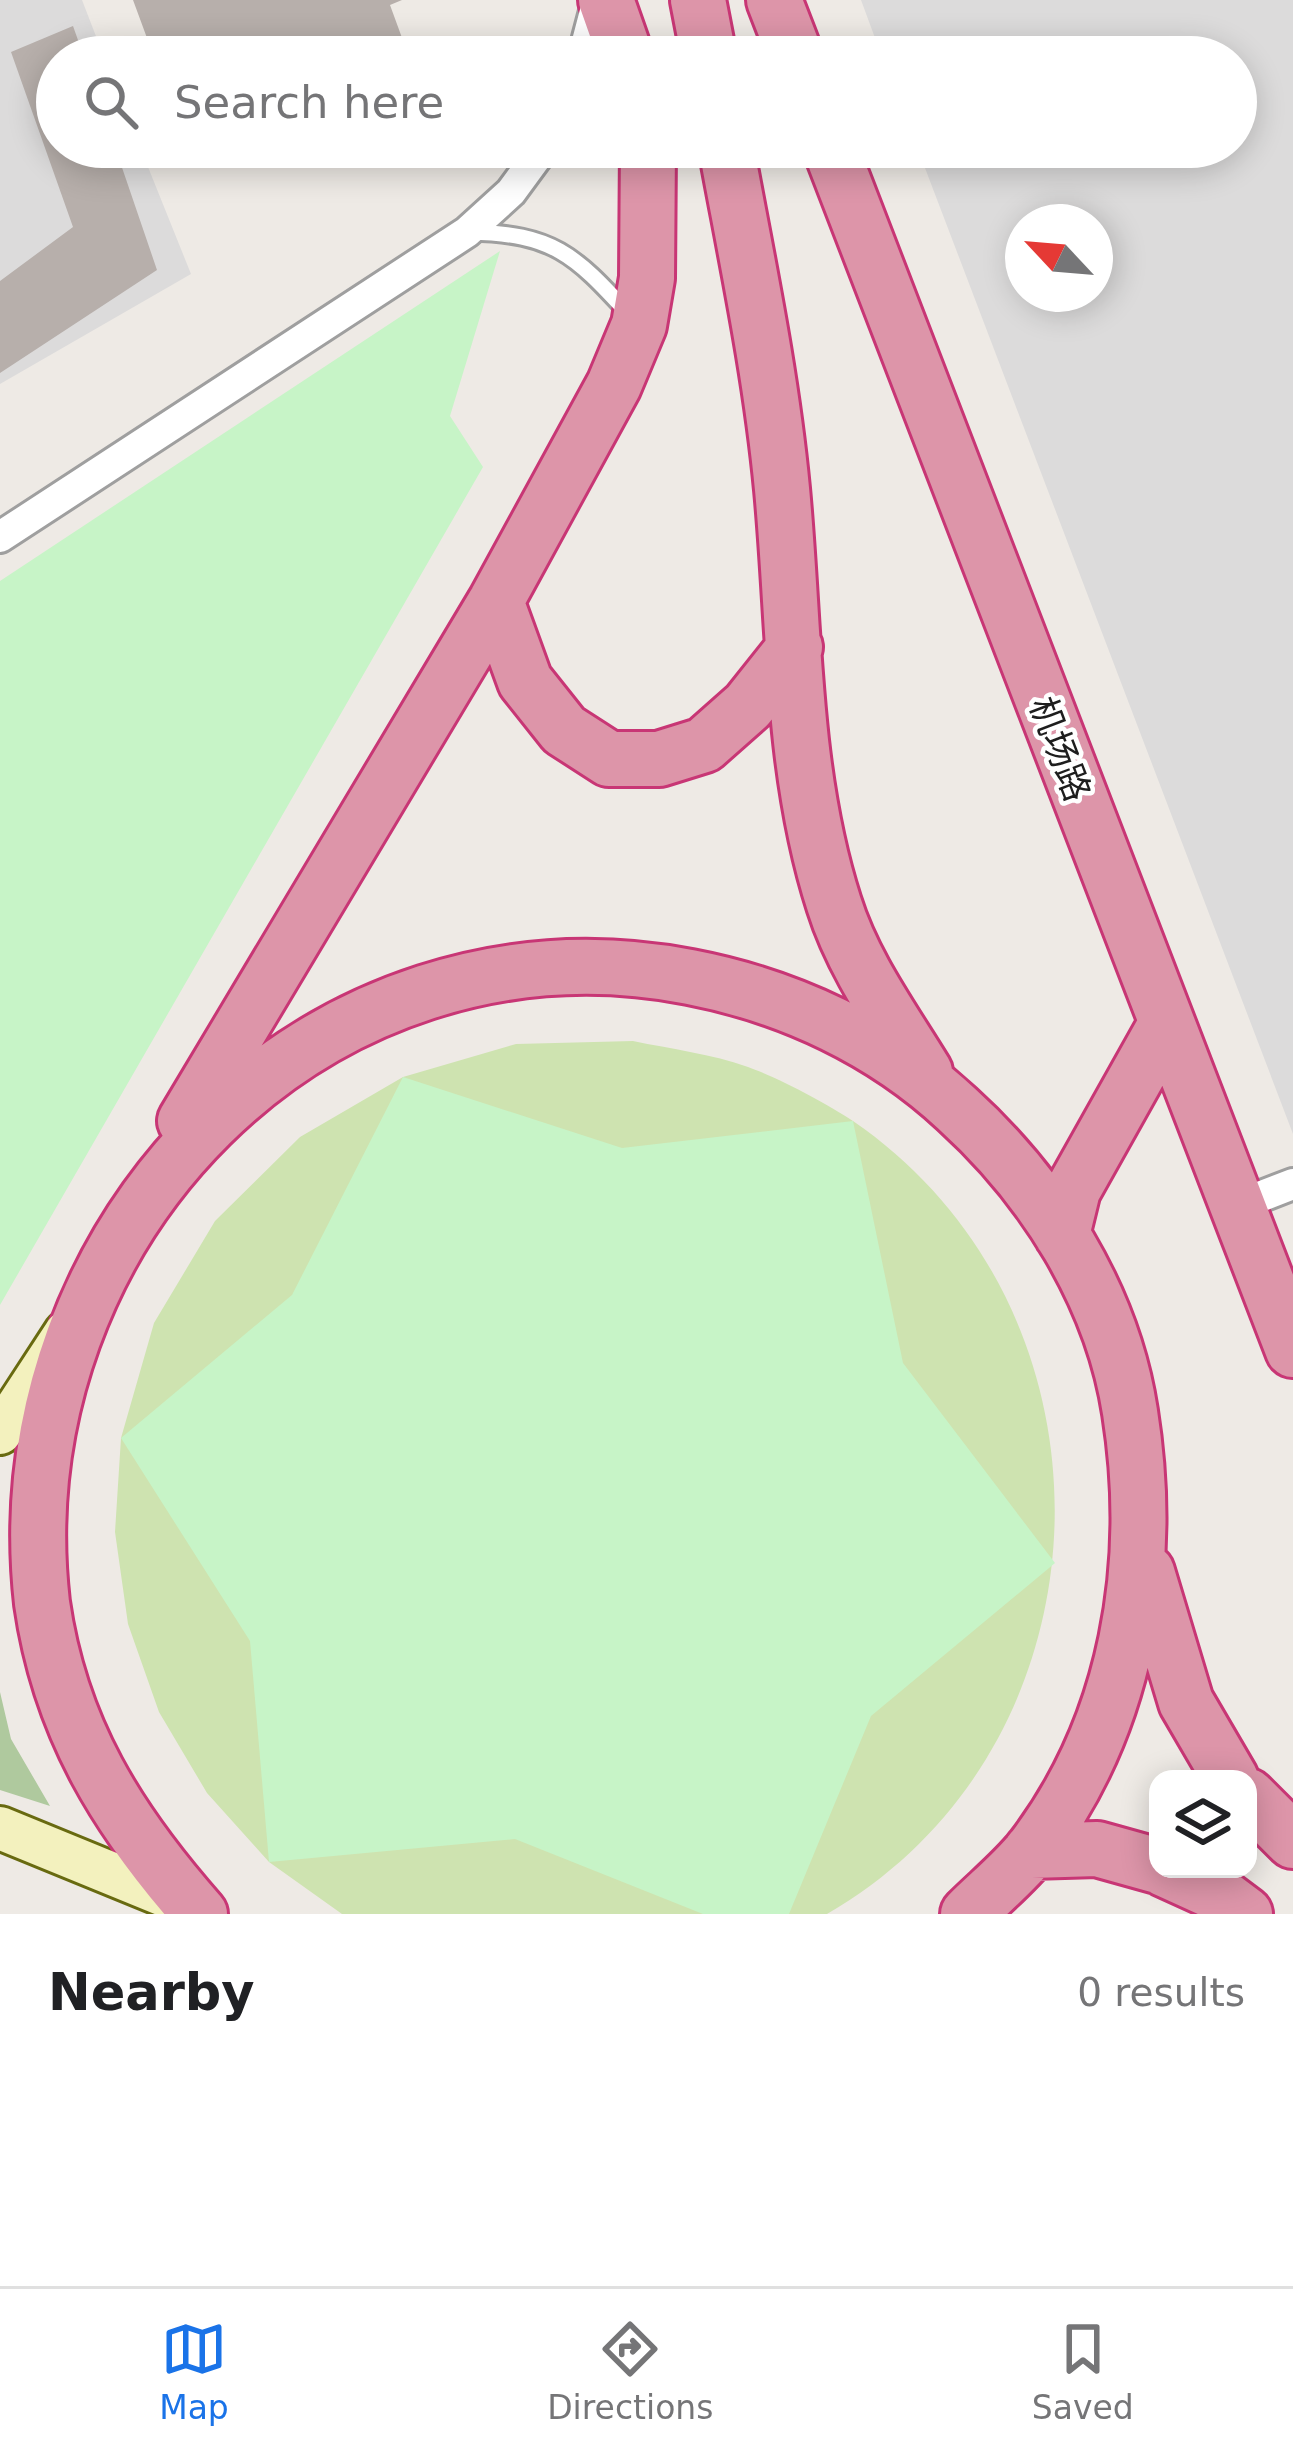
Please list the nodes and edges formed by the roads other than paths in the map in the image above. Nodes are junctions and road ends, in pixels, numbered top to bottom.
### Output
1 (602, 0) edge
2 (638, 0) edge
3 (698, 0) edge
4 (737, 0) edge
5 (774, 0) edge
6 (591, 36) edge
7 (617, 36) edge
8 (641, 36) edge
9 (705, 36) edge
10 (743, 36) edge
11 (788, 36) edge
12 (529, 168) edge
13 (648, 168) edge
14 (730, 168) edge
15 (756, 168) edge
16 (838, 168) edge
17 (467, 232) junction
18 (639, 325) junction
19 (766, 345) junction
20 (0, 537) edge
21 (496, 601) junction
22 (795, 647) junction
23 (1166, 1024) junction
24 (936, 1089) junction
25 (1293, 1184) edge
26 (1235, 1206) junction
27 (123, 1223) junction
28 (1062, 1235) junction
29 (77, 1316) junction
30 (1293, 1350) edge
31 (0, 1432) edge
32 (1140, 1548) junction
33 (1226, 1770) edge
34 (1257, 1805) edge
35 (0, 1828) edge
36 (1293, 1840) edge
37 (1031, 1851) junction
38 (1149, 1864) edge
39 (1183, 1878) edge
40 (198, 1911) edge
41 (968, 1914) edge
42 (1244, 1914) edge

1 - 6 street
1 - 7 highway
2 - 8 highway
3 - 9 highway
4 - 10 highway
5 - 11 highway
12 - 17 street
13 - 18 highway
14 - 19 highway
15 - 19 highway
16 - 23 highway, 机场路
17 - 18 lane
17 - 20 street
18 - 21 highway
19 - 22 highway
21 - 22 highway
21 - 27 highway
22 - 24 highway
23 - 26 highway, 机场路
23 - 28 highway
24 - 27 highway
24 - 28 highway
25 - 26 street
26 - 30 highway, 机场路
27 - 29 highway
28 - 32 highway
29 - 31 main road
29 - 40 highway
32 - 33 highway
32 - 37 highway
34 - 36 highway
35 - 40 main road
37 - 38 highway
37 - 41 highway
39 - 42 highway

